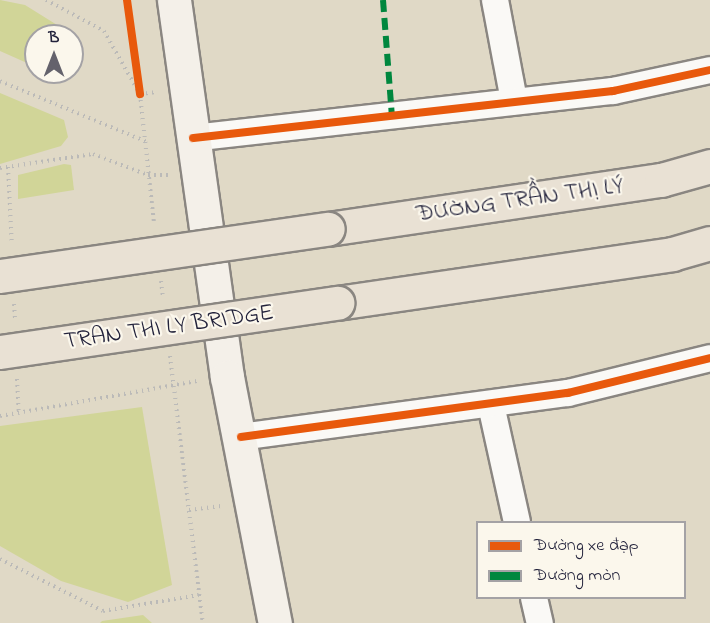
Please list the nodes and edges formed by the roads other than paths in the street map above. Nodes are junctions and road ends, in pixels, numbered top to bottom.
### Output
1 (174, 0) edge
2 (495, 0) edge
3 (710, 70) edge
4 (514, 101) junction
5 (193, 138) junction
6 (710, 166) edge
7 (710, 243) edge
8 (0, 276) edge
9 (0, 352) edge
10 (710, 358) edge
11 (490, 405) junction
12 (241, 437) junction
13 (517, 521) edge
14 (534, 599) edge
15 (275, 623) edge
16 (540, 623) edge

1 - 5 main road
2 - 4 street
3 - 4 street
4 - 5 street
5 - 12 main road
6 - 8 main road, ĐƯỜNG TRẦN THỊ LÝ, bridge
7 - 9 main road, TRAN THI LY BRIDGE, bridge
10 - 11 street
11 - 12 street
11 - 13 street
12 - 15 main road
14 - 16 street

